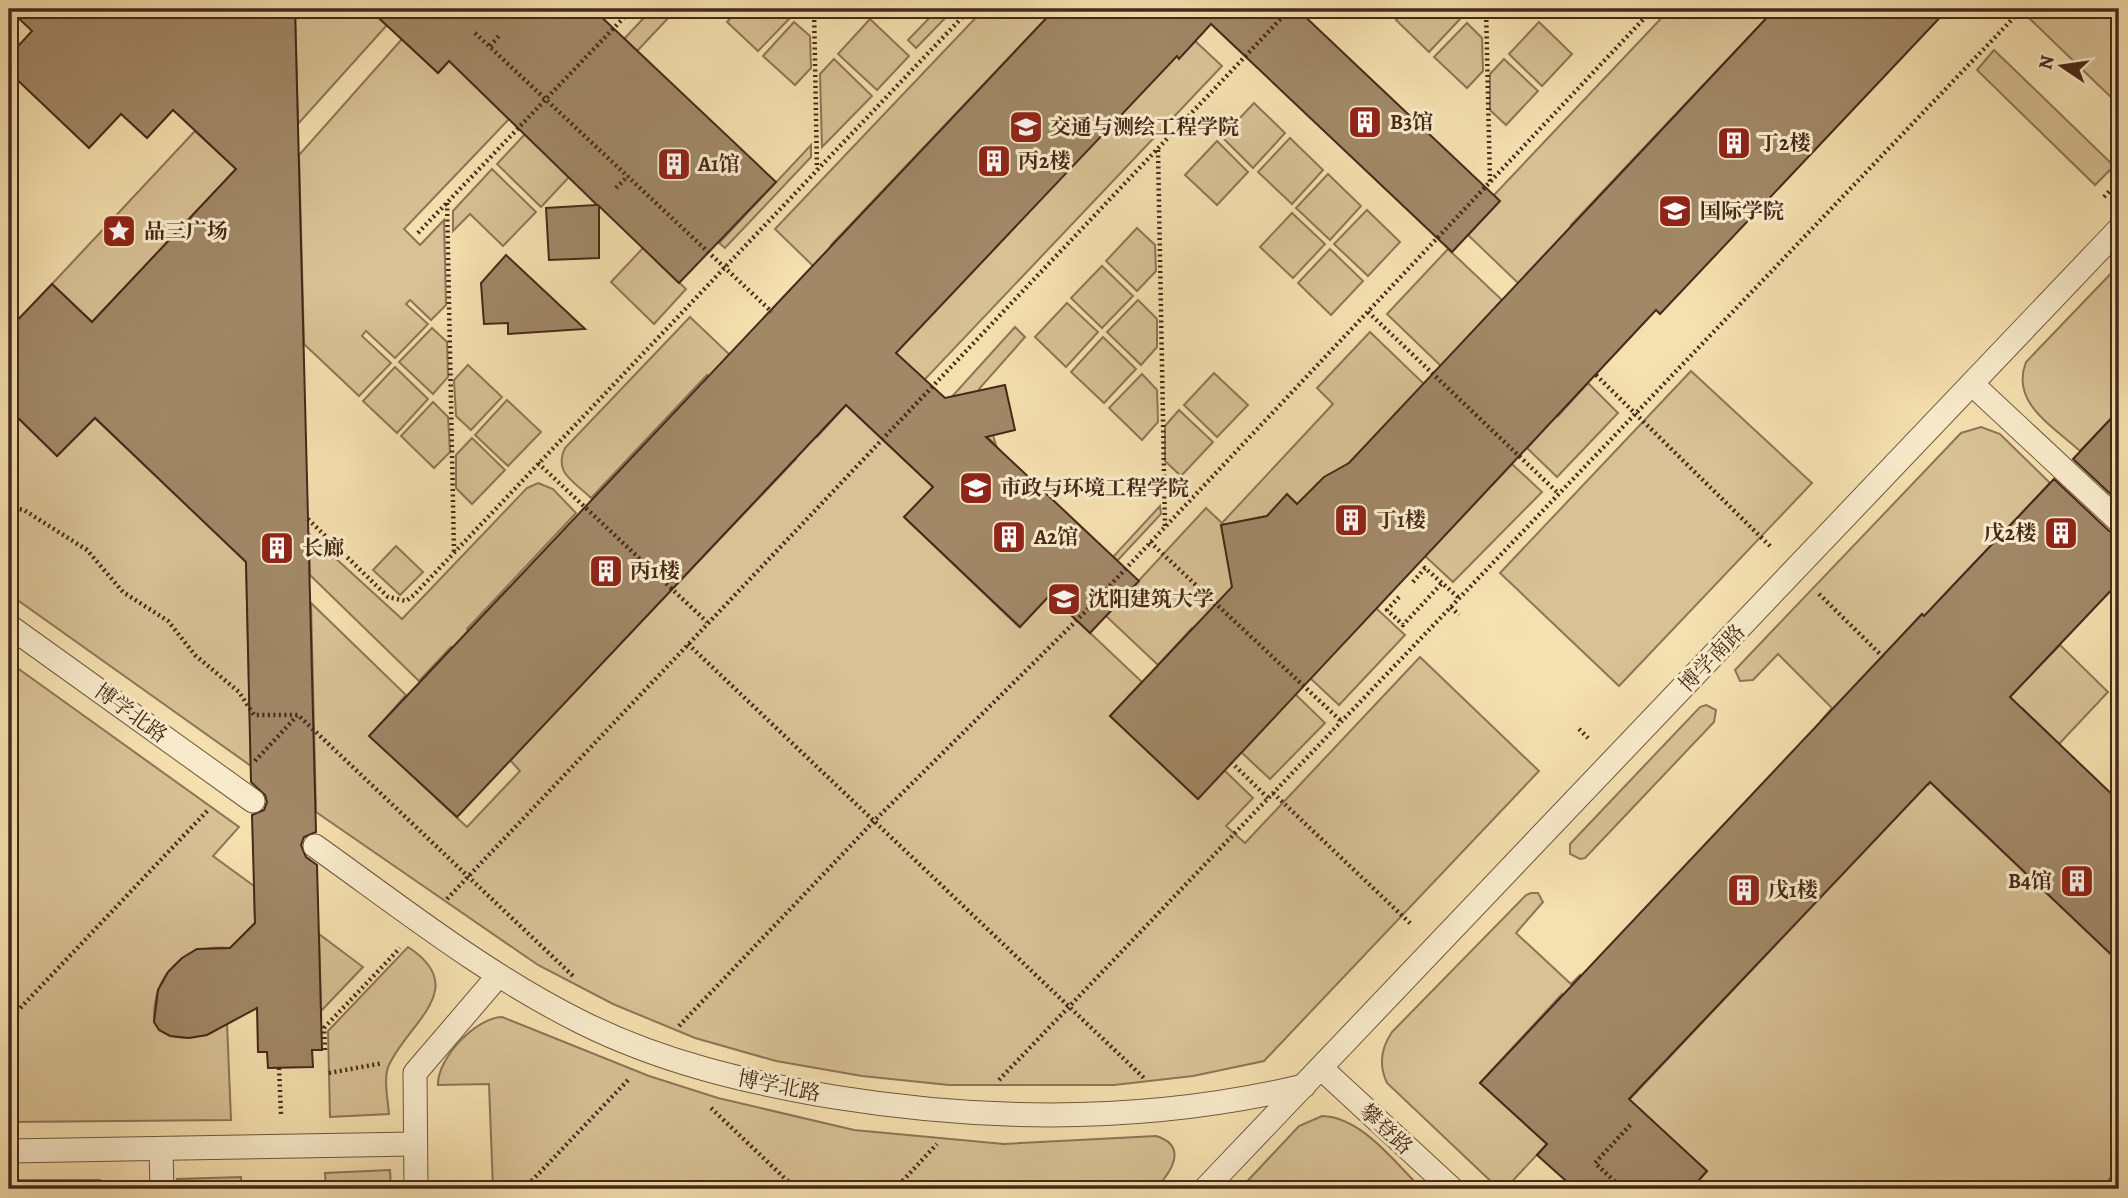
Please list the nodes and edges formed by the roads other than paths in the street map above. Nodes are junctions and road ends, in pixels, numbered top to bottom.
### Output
1 (2119, 229) edge
2 (1972, 384) junction
3 (2119, 521) edge
4 (9, 626) edge
5 (253, 801) dead end
6 (315, 846) dead end
7 (498, 976) junction
8 (1321, 1068) junction
9 (1304, 1086) junction
10 (415, 1144) junction
11 (161, 1150) junction
12 (9, 1152) edge
13 (162, 1189) edge
14 (415, 1189) edge
15 (1205, 1189) edge
16 (1452, 1189) edge

1 - 2 lane, 博学南路
2 - 3 lane
2 - 8 lane, 博学南路
4 - 5 lane, 博学北路
6 - 7 lane, 博学北路
7 - 9 lane, 博学北路
7 - 10 lane
8 - 9 lane, 博学南路
8 - 16 lane, 攀登路
9 - 15 lane
10 - 11 lane
10 - 14 lane
11 - 12 lane
11 - 13 lane

